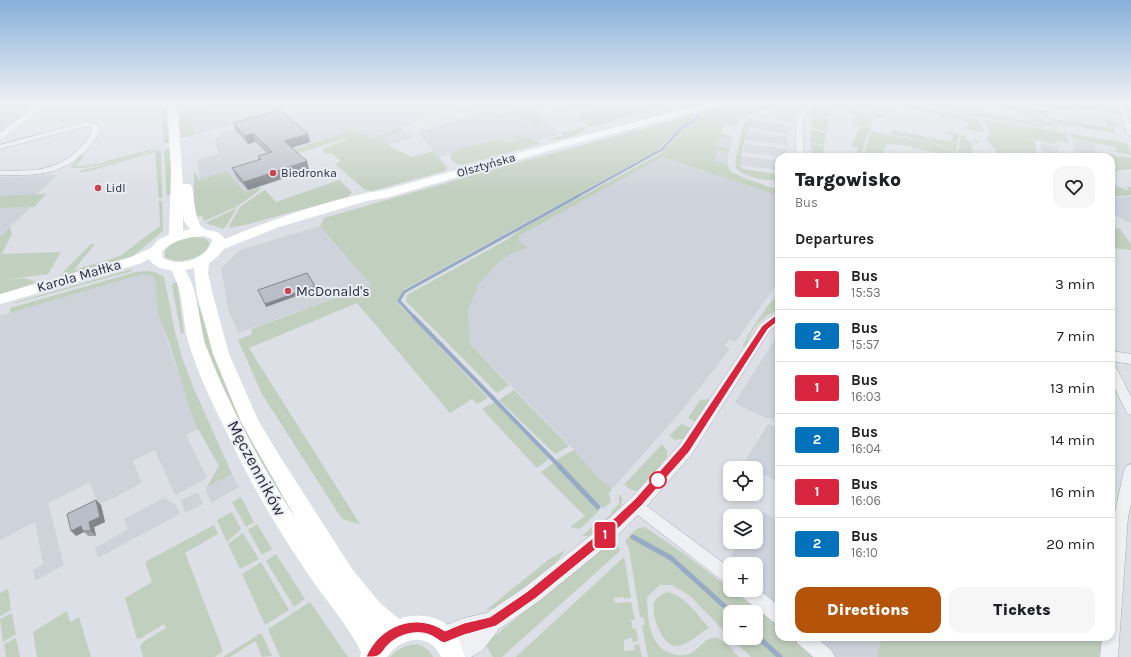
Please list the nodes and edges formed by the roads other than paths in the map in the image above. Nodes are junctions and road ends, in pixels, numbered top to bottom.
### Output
1 (54, 133) edge
2 (94, 133) edge
3 (175, 133) edge
4 (602, 133) edge
5 (800, 133) edge
6 (176, 143) junction
7 (0, 147) edge
8 (800, 153) edge
9 (0, 173) edge
10 (199, 232) junction
11 (176, 237) junction
12 (217, 241) junction
13 (164, 260) junction
14 (202, 260) junction
15 (0, 299) edge
16 (0, 304) edge
17 (775, 320) edge
18 (1115, 357) edge
19 (1131, 359) edge
20 (1115, 376) edge
21 (1131, 410) edge
22 (1131, 470) edge
23 (635, 505) junction
24 (723, 572) edge
25 (1115, 586) edge
26 (756, 597) edge
27 (775, 613) edge
28 (395, 632) junction
29 (808, 641) edge
30 (1110, 641) edge
31 (450, 650) edge
32 (373, 654) edge
33 (826, 657) edge
34 (1109, 657) edge

1 - 7 street
2 - 9 street
3 - 6 main road
4 - 12 main road, Olsztyńska
5 - 8 street
6 - 10 main road
6 - 11 main road
10 - 11 main road
10 - 12 main road
11 - 13 main road
12 - 14 main road
13 - 14 main road
13 - 15 main road, Karola Małłka
13 - 16 main road, Karola Małłka
13 - 32 main road, Męczenników
14 - 28 main road, Męczenników
17 - 23 street
18 - 19 street
20 - 21 street
22 - 25 street
23 - 24 street
23 - 31 street
26 - 27 street
28 - 31 main road
28 - 32 main road
29 - 33 street
30 - 34 street

